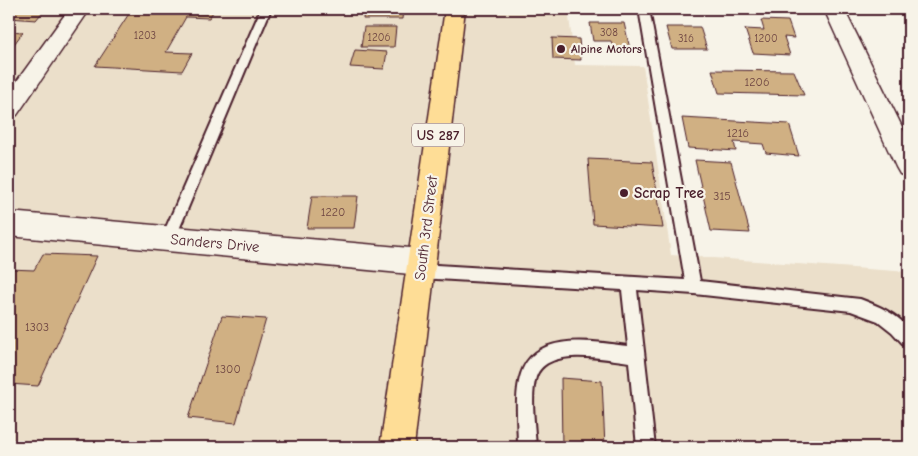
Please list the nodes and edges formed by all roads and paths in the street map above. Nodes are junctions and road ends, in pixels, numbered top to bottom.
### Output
1 (80, 9) edge
2 (266, 9) edge
3 (455, 9) edge
4 (644, 9) edge
5 (834, 9) edge
6 (9, 109) edge
7 (909, 167) edge
8 (9, 224) edge
9 (168, 239) junction
10 (421, 266) junction
11 (629, 283) junction
12 (694, 287) junction
13 (909, 340) edge
14 (637, 355) junction
15 (397, 447) edge
16 (527, 447) edge
17 (646, 447) edge

1 - 6 street
2 - 9 lane
3 - 10 main road, South 3rd Street / US 287
4 - 12 lane
5 - 7 street
8 - 9 street, Sanders Drive
9 - 10 street, Sanders Drive
10 - 11 lane
10 - 15 main road, South 3rd Street / US 287
11 - 12 lane
11 - 14 lane
12 - 13 lane
14 - 16 lane
14 - 17 lane

